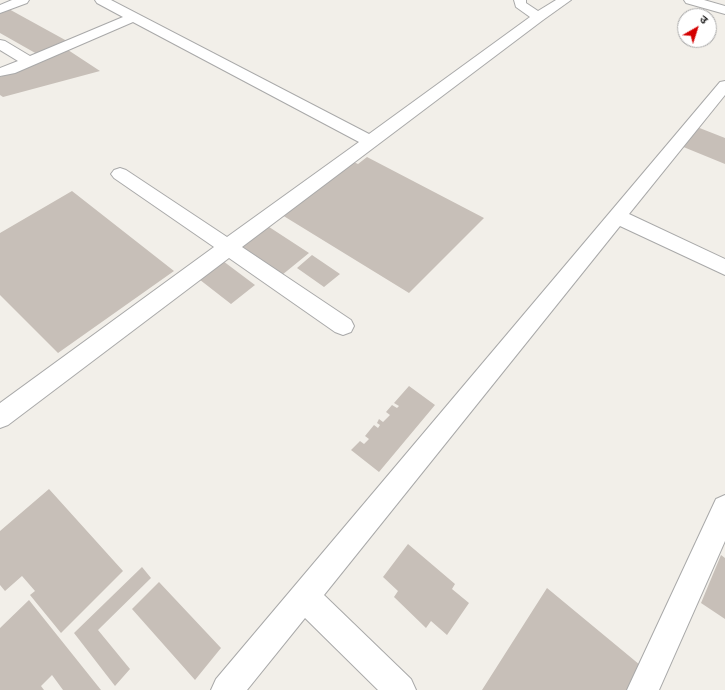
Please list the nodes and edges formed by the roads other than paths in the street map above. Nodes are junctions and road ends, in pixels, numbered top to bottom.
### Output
1 (23, 0) edge
2 (102, 0) edge
3 (565, 0) edge
4 (690, 0) edge
5 (0, 9) edge
6 (529, 10) edge
7 (725, 10) edge
8 (134, 17) junction
9 (0, 44) edge
10 (29, 62) junction
11 (0, 72) edge
12 (725, 85) edge
13 (372, 142) junction
14 (120, 174) dead end
15 (618, 217) junction
16 (227, 248) junction
17 (725, 268) edge
18 (343, 326) dead end
19 (0, 417) edge
20 (725, 508) edge
21 (304, 596) junction
22 (227, 690) edge
23 (400, 690) edge
24 (643, 690) edge

1 - 5 street
2 - 8 street
3 - 6 street
4 - 7 street
6 - 13 street
8 - 10 street
8 - 13 street
9 - 10 street
10 - 11 street
12 - 15 street
13 - 16 street
14 - 16 street
15 - 17 street
15 - 21 street
16 - 18 street
16 - 19 street
20 - 24 street
21 - 22 street
21 - 23 street

